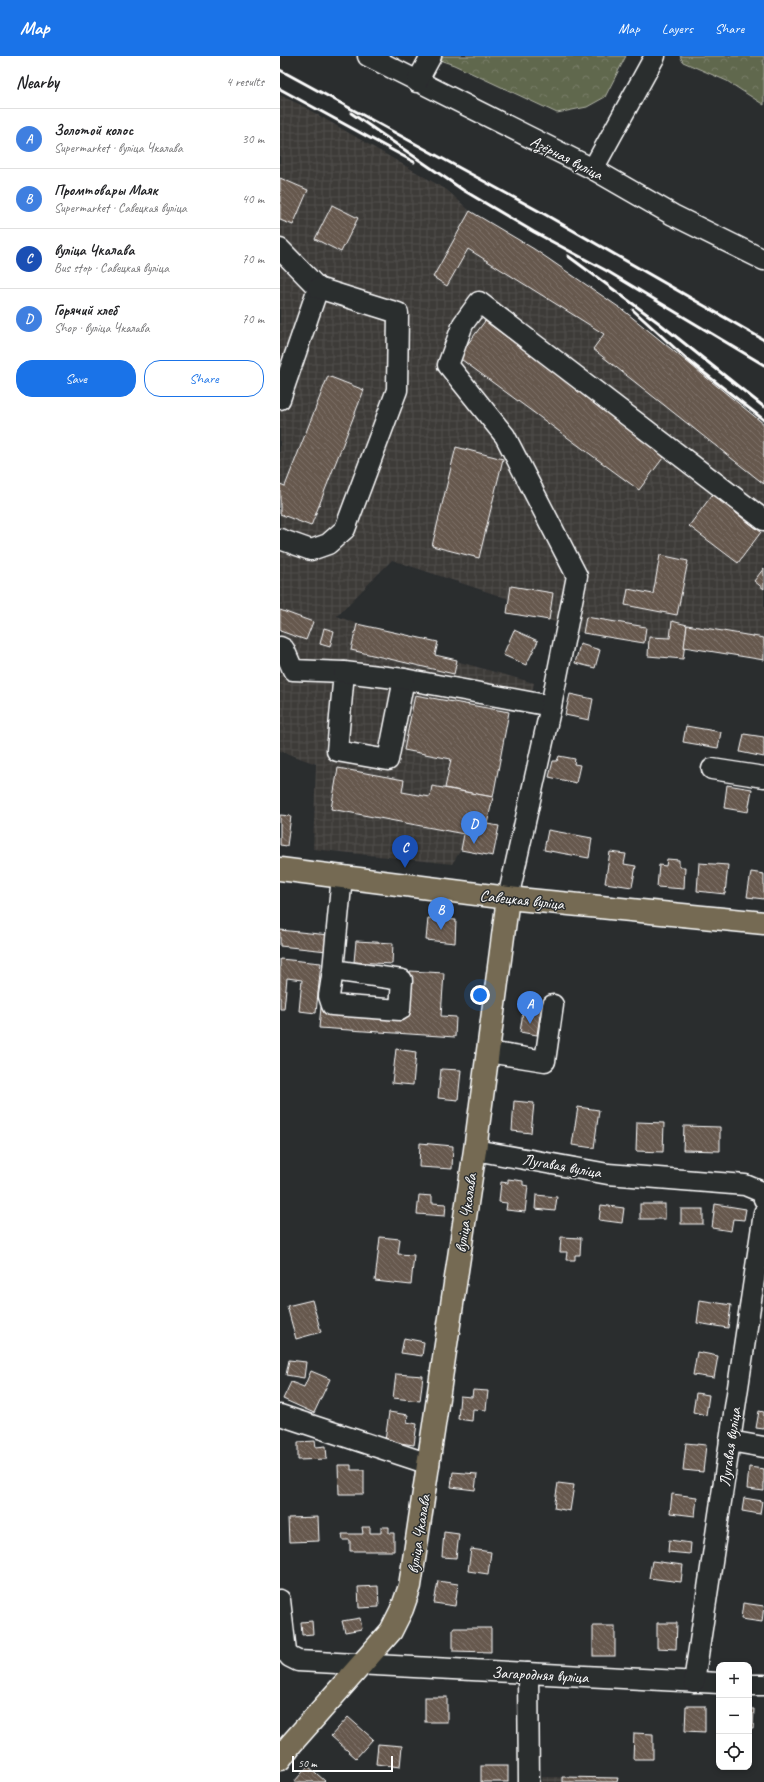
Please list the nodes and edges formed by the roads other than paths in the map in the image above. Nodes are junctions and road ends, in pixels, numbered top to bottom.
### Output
1 (368, 56) edge
2 (431, 56) edge
3 (655, 56) edge
4 (417, 82) junction
5 (593, 169) junction
6 (280, 248) edge
7 (764, 260) edge
8 (318, 288) junction
9 (280, 399) edge
10 (764, 520) edge
11 (280, 539) edge
12 (280, 647) edge
13 (344, 672) junction
14 (404, 678) junction
15 (551, 706) junction
16 (712, 769) dead end
17 (764, 776) edge
18 (280, 869) edge
19 (342, 876) junction
20 (508, 898) junction
21 (764, 923) edge
22 (333, 970) dead end
23 (554, 1005) dead end
24 (488, 1052) junction
25 (475, 1150) junction
26 (761, 1190) edge
27 (764, 1213) edge
28 (280, 1416) edge
29 (730, 1441) junction
30 (764, 1447) edge
31 (429, 1464) junction
32 (280, 1600) edge
33 (361, 1666) junction
34 (528, 1673) junction
35 (694, 1682) junction
36 (716, 1683) edge
37 (752, 1685) edge
38 (764, 1686) edge
39 (280, 1759) edge
40 (529, 1782) edge

1 - 4 street, Азёрная вуліца
2 - 4 street
3 - 5 street
4 - 5 street, Азёрная вуліца
5 - 7 street, Азёрная вуліца
6 - 8 street
8 - 9 street
8 - 11 street
10 - 15 street, вуліца Чкалава
12 - 13 street
13 - 14 street
13 - 14 street
14 - 15 street
15 - 20 street, вуліца Чкалава
16 - 17 street
18 - 19 main road, Савецкая вуліца
19 - 20 main road, Савецкая вуліца
19 - 22 street
20 - 21 main road, Савецкая вуліца
20 - 24 main road, вуліца Чкалава
23 - 24 street
24 - 25 main road, вуліца Чкалава
25 - 26 street, Лугавая вуліца
25 - 31 main road, вуліца Чкалава
27 - 29 street, Лугавая вуліца
28 - 31 street
29 - 30 street
29 - 35 street, Лугавая вуліца
31 - 33 main road, вуліца Чкалава
32 - 33 street, Загародняя вуліца
33 - 34 street, Загародняя вуліца
33 - 39 main road, вуліца Чкалава
34 - 35 street, Загародняя вуліца
34 - 40 street
35 - 36 street, Загародняя вуліца
37 - 38 street

